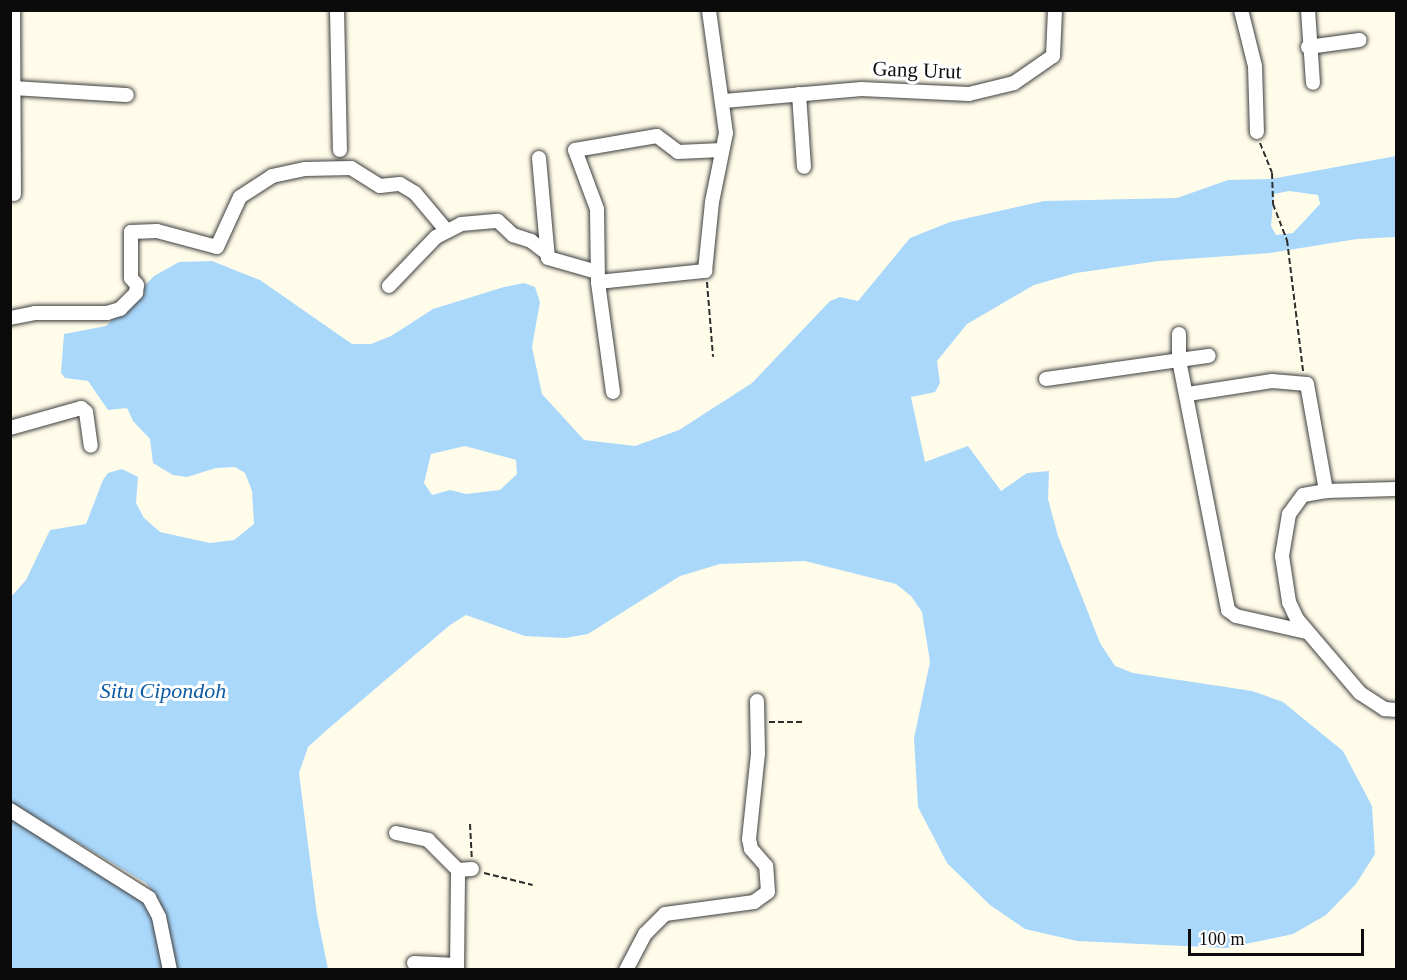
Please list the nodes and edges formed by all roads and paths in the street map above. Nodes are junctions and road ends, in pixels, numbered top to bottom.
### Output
1 (13, 10) edge
2 (338, 10) edge
3 (709, 10) edge
4 (1055, 10) edge
5 (1241, 10) edge
6 (1308, 10) edge
7 (1360, 40) dead end
8 (1308, 46) junction
9 (1313, 83) dead end
10 (12, 88) junction
11 (799, 94) junction
12 (127, 95) dead end
13 (724, 101) junction
14 (1257, 132) joint
15 (340, 150) dead end
16 (723, 150) junction
17 (539, 158) dead end
18 (804, 167) dead end
19 (14, 194) dead end
20 (446, 230) junction
21 (547, 253) junction
22 (705, 271) junction
23 (597, 277) junction
24 (389, 286) dead end
25 (10, 318) edge
26 (1179, 334) dead end
27 (1209, 356) dead end
28 (713, 357) dead end
29 (1179, 360) junction
30 (1046, 379) dead end
31 (1305, 382) junction
32 (613, 392) dead end
33 (1188, 394) junction
34 (10, 428) edge
35 (92, 446) dead end
36 (1396, 489) edge
37 (1326, 491) junction
38 (1307, 632) junction
39 (758, 701) dead end
40 (1396, 710) edge
41 (757, 722) junction
42 (804, 722) dead end
43 (10, 810) edge
44 (470, 824) dead end
45 (396, 832) dead end
46 (465, 869) junction
47 (533, 885) dead end
48 (414, 963) dead end
49 (457, 967) edge
50 (170, 969) edge
51 (626, 969) edge

1 - 10 street
2 - 15 street
3 - 13 street
4 - 11 street, Gang Urut
5 - 14 street
6 - 8 street
7 - 8 street
8 - 9 street
10 - 12 street
10 - 19 street
11 - 13 street, Gang Urut
11 - 18 street
13 - 16 street
14 - 31 path
16 - 22 street
16 - 23 street
17 - 21 street
20 - 21 street
20 - 24 street
20 - 25 street
21 - 23 street
22 - 23 street
22 - 28 path
23 - 32 street
26 - 29 street
27 - 29 street
29 - 30 street
29 - 33 street
31 - 33 street
31 - 37 street
33 - 38 street
34 - 35 street
36 - 37 street
37 - 38 street
38 - 40 street
39 - 41 street
41 - 42 path
41 - 51 street
43 - 50 street
44 - 46 path
45 - 46 street
46 - 47 path
46 - 49 street
48 - 49 street

